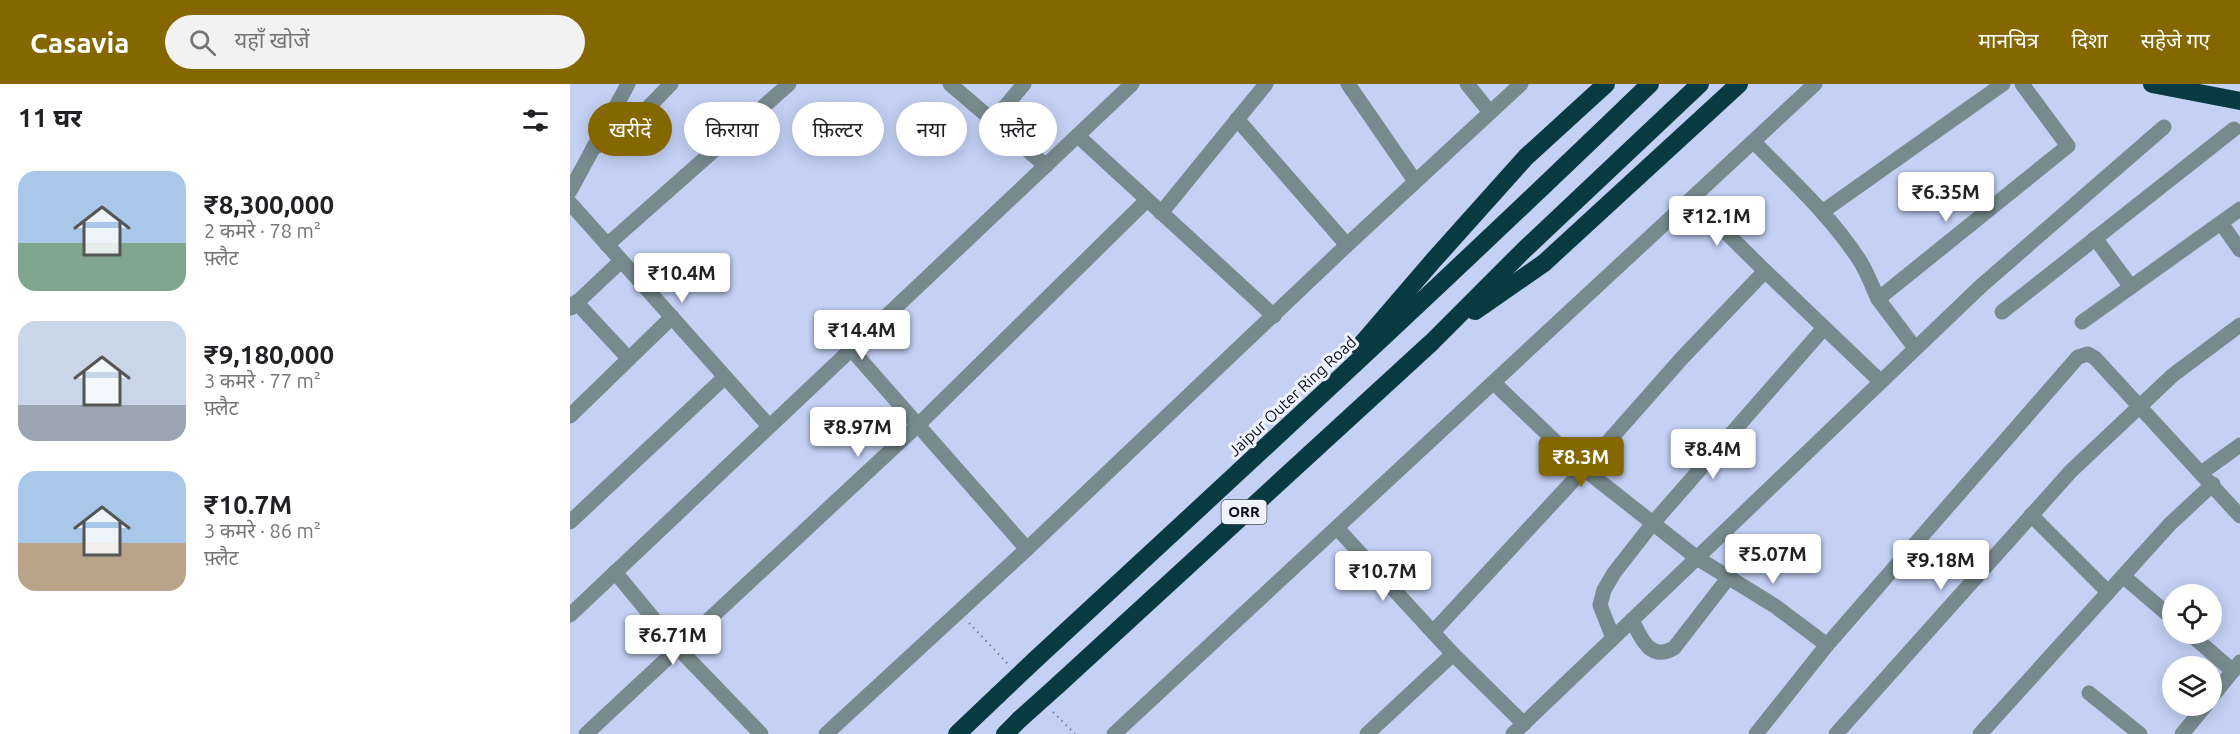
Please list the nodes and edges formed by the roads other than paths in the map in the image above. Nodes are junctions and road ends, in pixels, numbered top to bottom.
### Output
1 (628, 84) edge
2 (671, 84) edge
3 (789, 84) edge
4 (950, 84) edge
5 (1024, 84) edge
6 (1132, 84) edge
7 (1266, 84) edge
8 (1347, 84) edge
9 (1467, 84) edge
10 (1521, 84) edge
11 (1606, 84) edge
12 (1650, 84) edge
13 (1700, 84) edge
14 (1739, 84) edge
15 (1815, 84) edge
16 (2003, 84) edge
17 (2022, 84) edge
18 (2152, 84) edge
19 (2240, 101) edge
20 (618, 102) edge
21 (653, 102) edge
22 (1009, 102) edge
23 (979, 109) edge
24 (1490, 112) junction
25 (1237, 119) junction
26 (2164, 127) dead end
27 (2234, 129) dead end
28 (1078, 136) junction
29 (1754, 142) junction
30 (589, 156) edge
31 (1034, 156) edge
32 (1046, 166) junction
33 (1415, 181) junction
34 (570, 191) edge
35 (1692, 199) junction
36 (1147, 200) junction
37 (570, 203) edge
38 (2240, 209) edge
39 (1822, 212) junction
40 (1161, 213) junction
41 (2221, 223) junction
42 (2096, 238) junction
43 (607, 245) junction
44 (1347, 245) junction
45 (2240, 250) edge
46 (621, 261) junction
47 (1765, 271) junction
48 (2131, 287) junction
49 (1878, 298) junction
50 (573, 305) edge
51 (2002, 312) dead end
52 (1274, 316) junction
53 (672, 318) junction
54 (2082, 322) dead end
55 (1824, 328) junction
56 (2239, 328) edge
57 (1432, 342) junction
58 (1915, 348) junction
59 (851, 349) junction
60 (629, 359) junction
61 (725, 377) junction
62 (1880, 381) junction
63 (1494, 383) junction
64 (2138, 405) junction
65 (1302, 414) junction
66 (570, 416) edge
67 (918, 425) junction
68 (769, 426) junction
69 (2240, 445) edge
70 (1584, 470) junction
71 (2201, 473) junction
72 (2213, 484) junction
73 (2031, 515) junction
74 (2240, 516) edge
75 (570, 522) edge
76 (1653, 523) junction
77 (1337, 528) junction
78 (1027, 549) junction
79 (1697, 558) junction
80 (615, 572) junction
81 (2123, 576) junction
82 (1729, 577) junction
83 (2108, 592) junction
84 (2162, 609) edge
85 (570, 615) edge
86 (1632, 620) junction
87 (1433, 632) junction
88 (1612, 638) junction
89 (2205, 644) edge
90 (1827, 645) junction
91 (677, 647) junction
92 (1453, 654) junction
93 (2236, 666) edge
94 (2222, 684) edge
95 (2089, 693) dead end
96 (2197, 716) edge
97 (1518, 729) edge
98 (586, 734) edge
99 (761, 734) edge
100 (826, 734) edge
101 (957, 734) edge
102 (1005, 734) edge
103 (1114, 734) edge
104 (1366, 734) edge
105 (1756, 734) edge
106 (1836, 734) edge
107 (1980, 734) edge
108 (2140, 734) edge
109 (2182, 734) edge

1 - 20 street
2 - 21 street
3 - 43 street
4 - 23 street
5 - 22 street
6 - 28 street
7 - 25 street
8 - 33 street
9 - 24 street
10 - 24 street
11 - 65 highway
12 - 65 highway, Jaipur Outer Ring Road / ORR
13 - 57 highway
14 - 57 highway
15 - 29 street
16 - 39 street
17 - 49 street
18 - 19 highway
24 - 33 street
25 - 40 street
25 - 44 street
26 - 58 street
27 - 42 street
28 - 32 street
28 - 36 street
29 - 35 street
29 - 39 street
30 - 34 street
31 - 32 street
32 - 59 street
33 - 44 street
35 - 47 street
35 - 63 street
36 - 40 street
36 - 67 street
37 - 43 street
38 - 41 street
39 - 49 street
40 - 52 street
41 - 45 street
41 - 48 street
42 - 48 street
42 - 51 street
43 - 46 street
44 - 52 street
46 - 50 street
46 - 53 street
47 - 55 street
47 - 70 street
48 - 54 street
49 - 58 street
50 - 60 street
52 - 78 street
53 - 60 street
53 - 61 street
55 - 62 street
55 - 76 street
56 - 64 street
57 - 102 highway, ORR, bridge
58 - 62 street
59 - 67 street
59 - 68 street
60 - 66 street
61 - 68 street
61 - 75 street
62 - 79 street
63 - 70 street
63 - 77 street
64 - 71 street
64 - 73 street
64 - 90 street
65 - 101 highway, Jaipur Outer Ring Road / ORR, bridge
67 - 78 street
67 - 91 street
68 - 80 street
69 - 71 street
70 - 76 street
70 - 87 street
71 - 72 street
72 - 74 street
72 - 81 street
73 - 83 street
73 - 106 street
76 - 79 street
76 - 88 street
77 - 87 street
77 - 103 street
78 - 100 street
79 - 82 street
79 - 86 street
80 - 85 street
80 - 91 street
81 - 83 street
81 - 84 street
82 - 86 street
82 - 90 street
83 - 107 street
86 - 88 street
87 - 92 street
88 - 97 street
89 - 93 street
90 - 105 street
91 - 98 street
91 - 99 street
92 - 97 street
92 - 104 street
93 - 94 street
95 - 108 street
96 - 109 street

